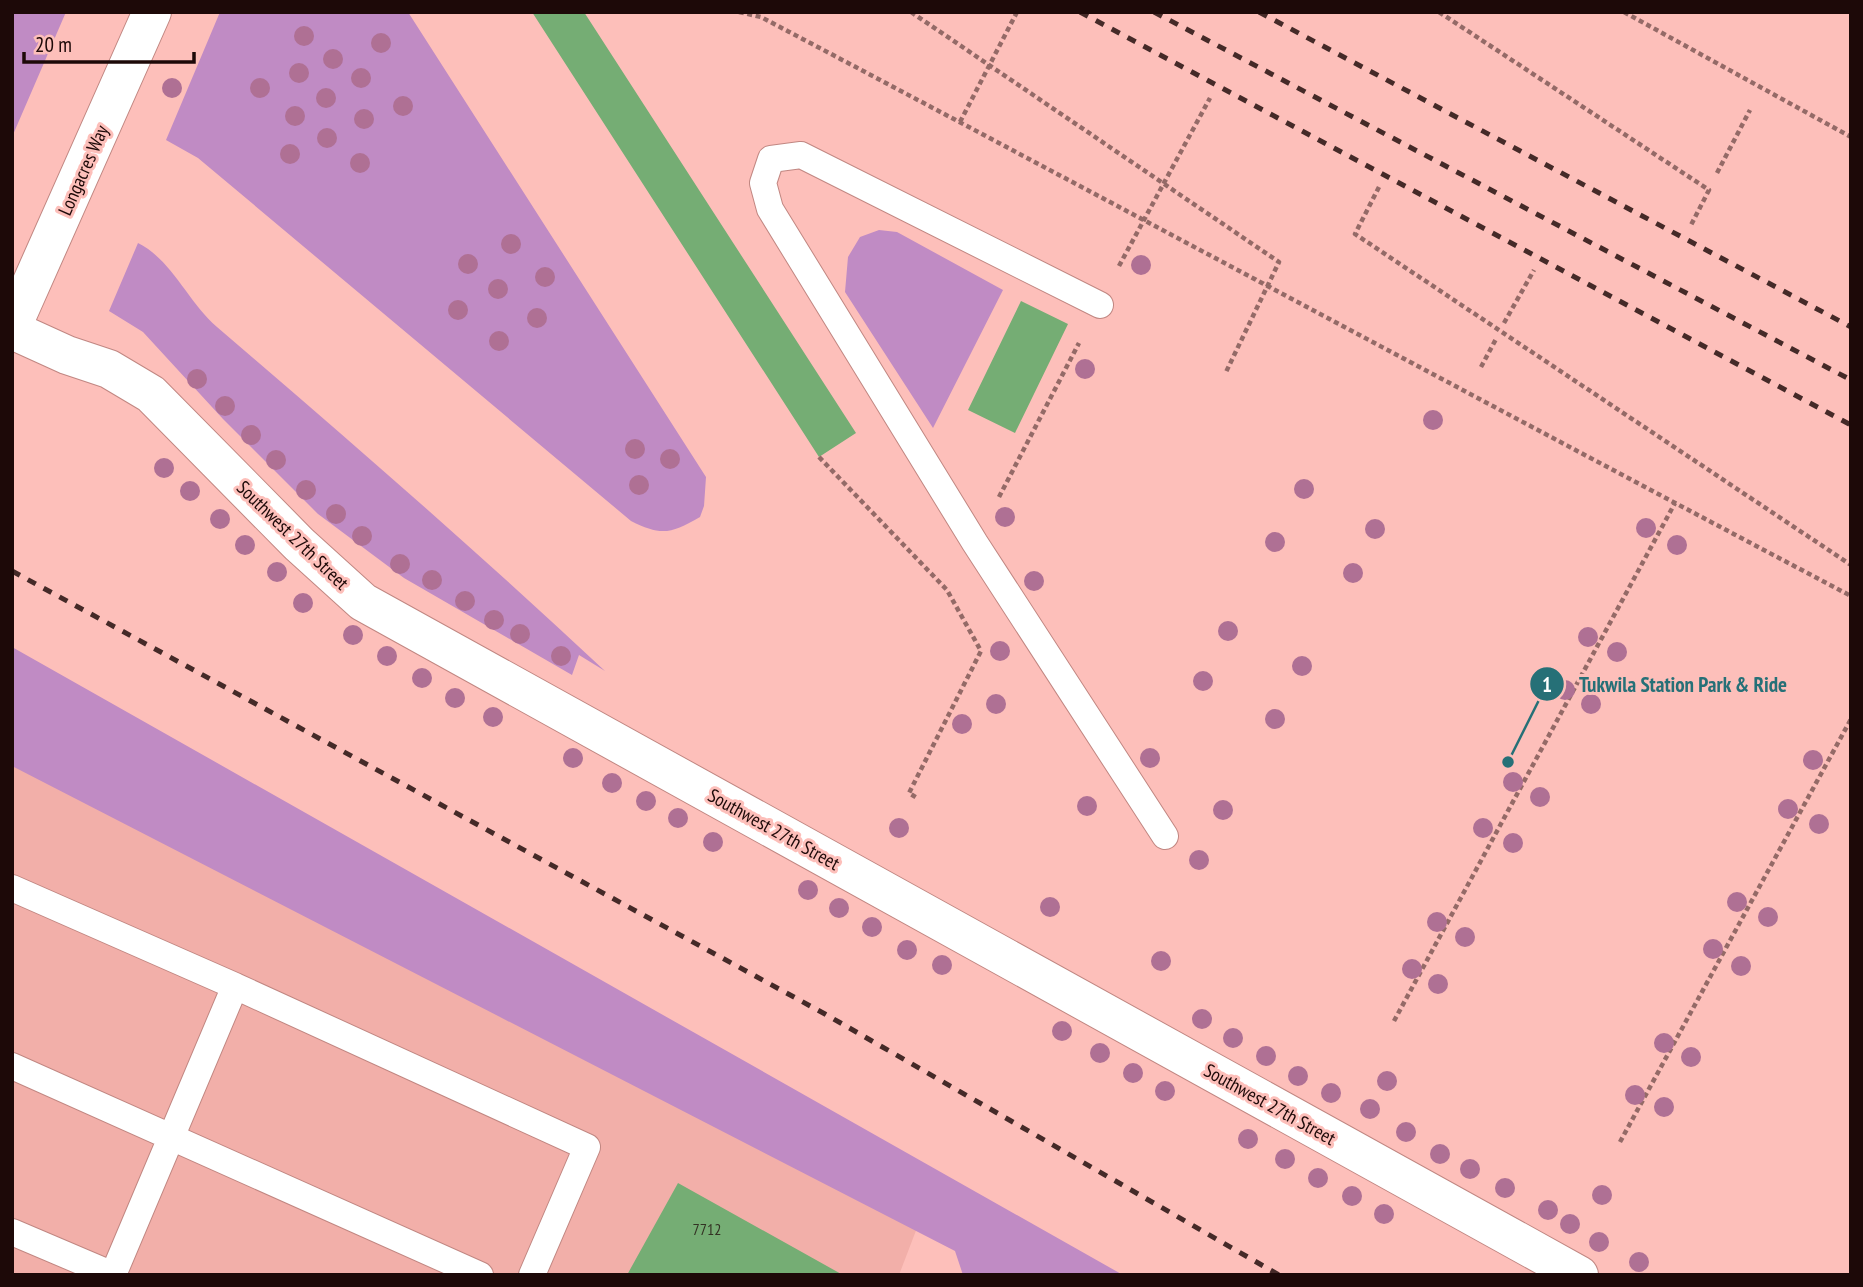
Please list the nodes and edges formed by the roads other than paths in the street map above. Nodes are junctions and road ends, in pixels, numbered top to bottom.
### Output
1 (152, 12) edge
2 (1100, 305) dead end
3 (12, 328) edge
4 (1165, 836) dead end
5 (12, 888) edge
6 (235, 986) junction
7 (12, 1066) edge
8 (170, 1137) junction
9 (12, 1232) edge
10 (113, 1275) edge
11 (480, 1275) edge
12 (532, 1275) edge
13 (1579, 1275) edge

1 - 3 street, Longacres Way
2 - 4 lane
3 - 13 street, Southwest 27th Street
5 - 6 lane
6 - 8 lane
6 - 12 lane
7 - 8 lane
8 - 10 lane
8 - 11 lane
9 - 10 lane

